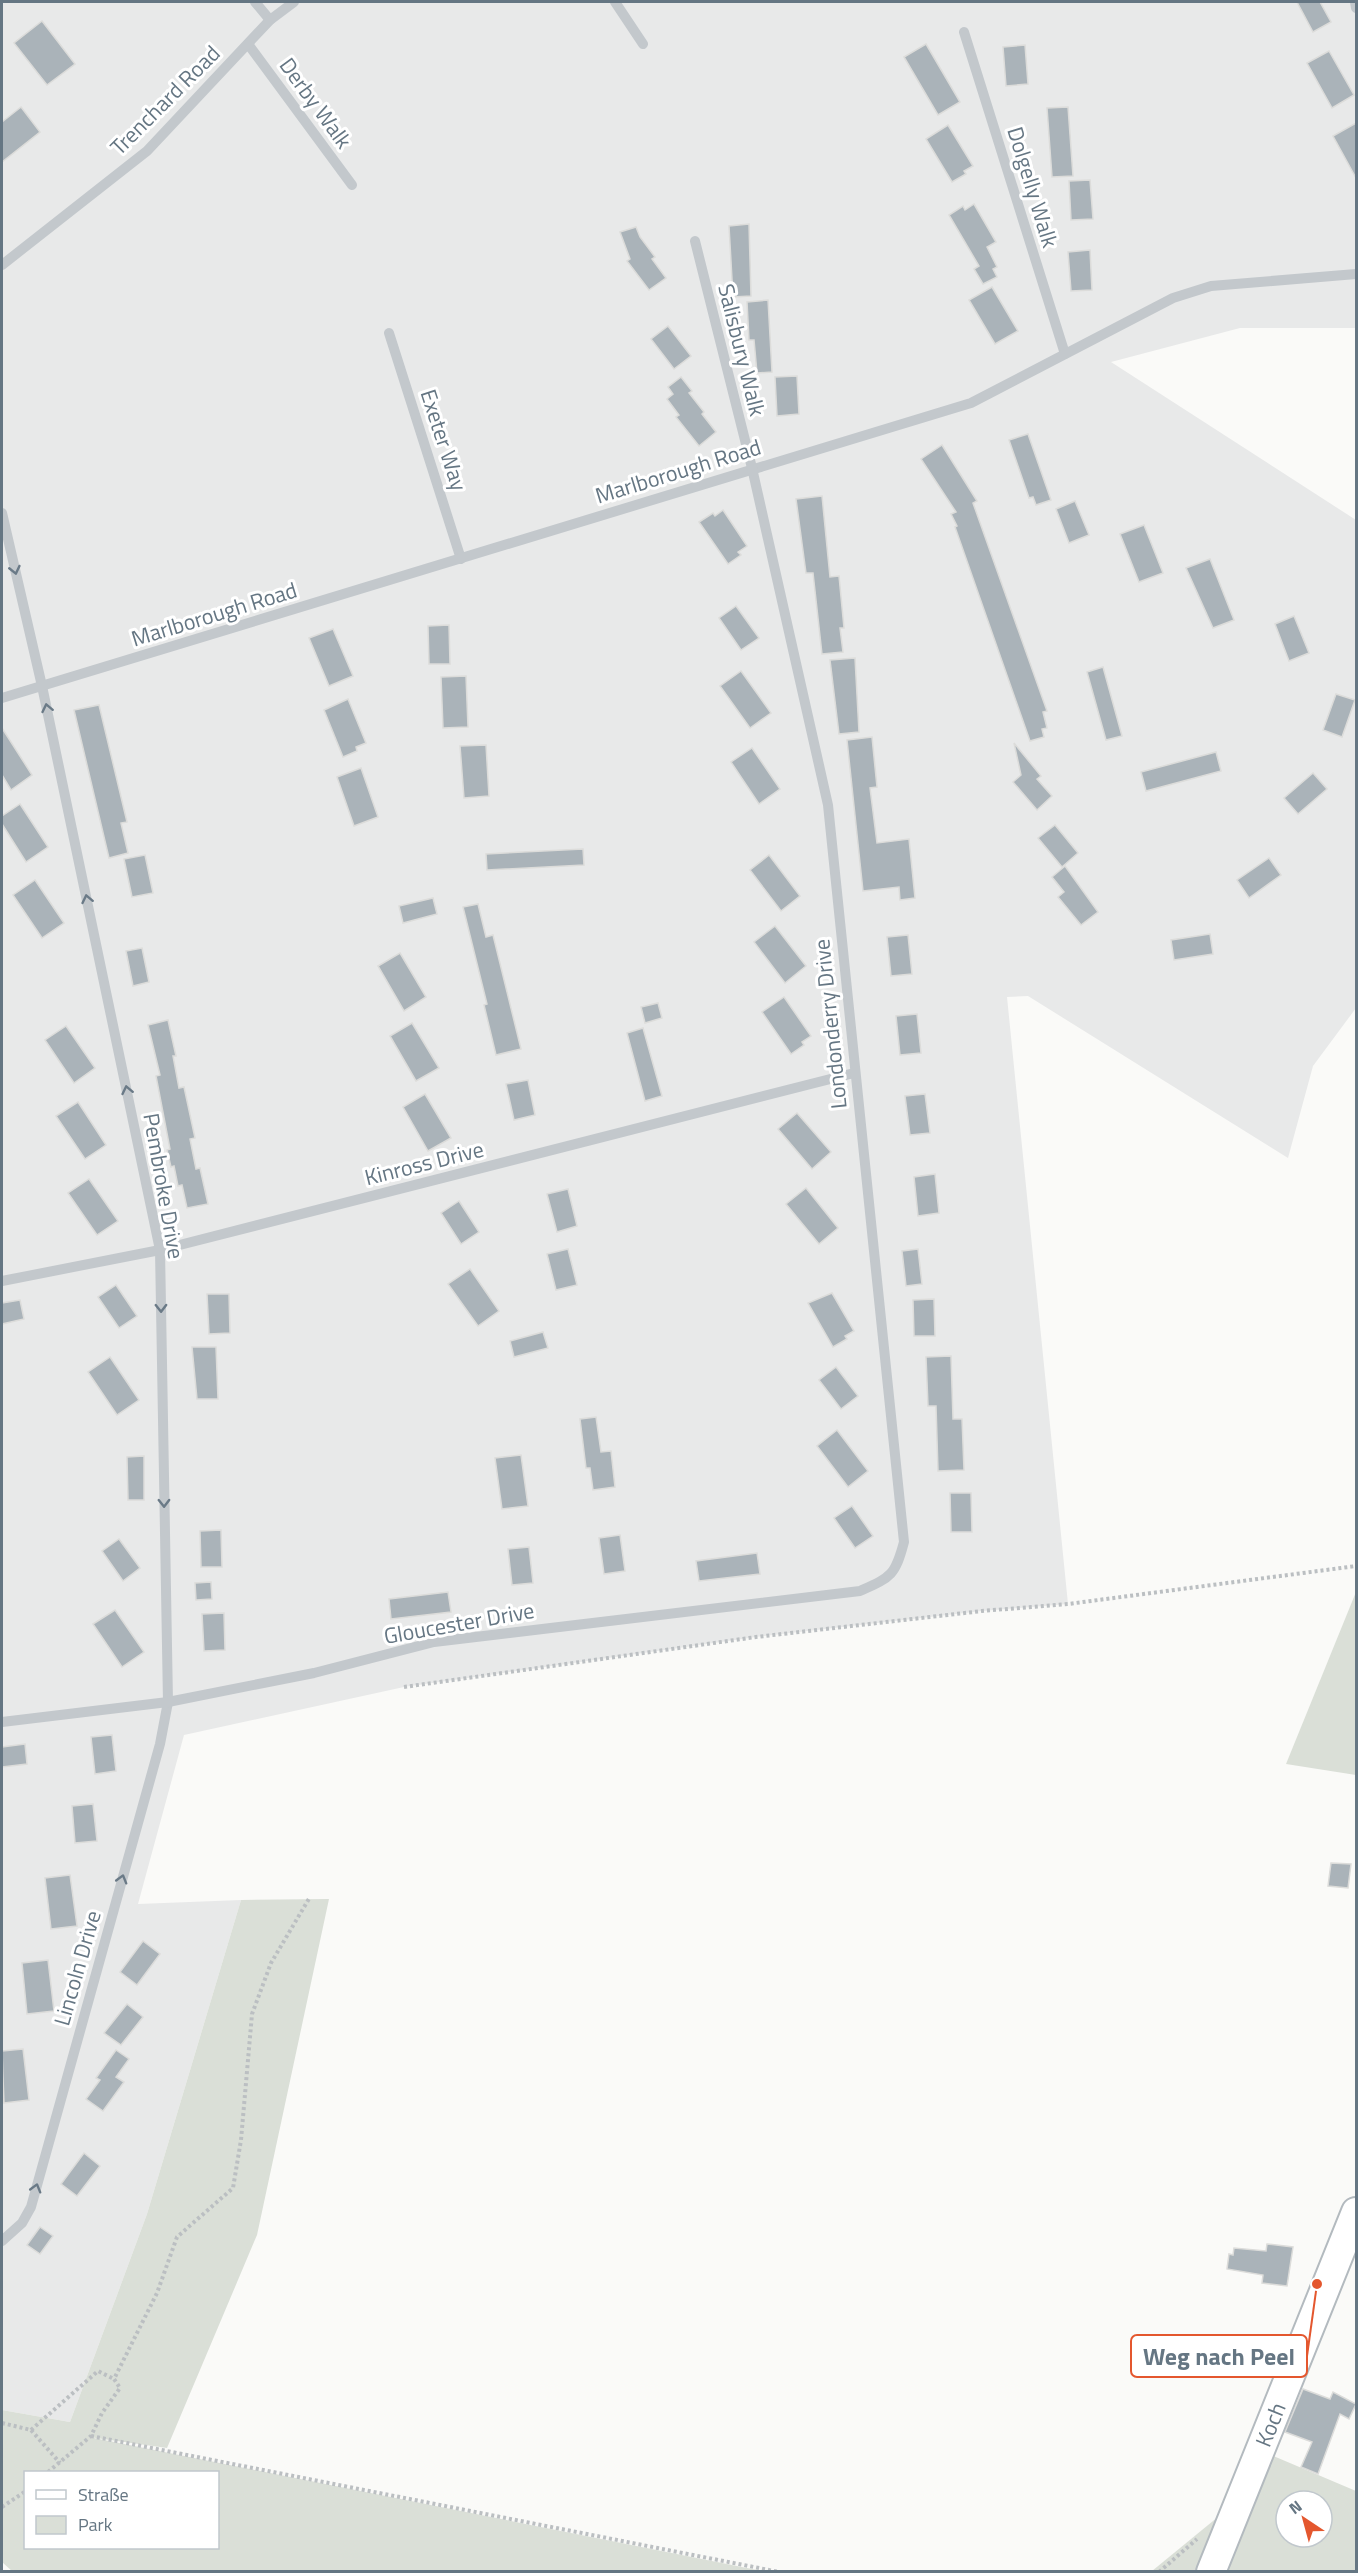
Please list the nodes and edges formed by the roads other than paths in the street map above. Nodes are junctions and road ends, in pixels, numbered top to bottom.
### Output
1 (255, 2) edge
2 (294, 2) edge
3 (615, 2) edge
4 (1354, 2) edge
5 (1356, 8) edge
6 (270, 20) junction
7 (964, 32) dead end
8 (248, 44) junction
9 (643, 44) dead end
10 (352, 185) dead end
11 (695, 241) dead end
12 (2, 265) edge
13 (1356, 274) edge
14 (389, 333) dead end
15 (1065, 354) junction
16 (752, 468) junction
17 (2, 513) edge
18 (461, 559) junction
19 (42, 686) junction
20 (2, 698) edge
21 (854, 1073) junction
22 (160, 1250) junction
23 (2, 1281) edge
24 (888, 1579) joint
25 (168, 1702) junction
26 (2, 1722) edge
27 (1356, 2212) edge
28 (4, 2239) edge
29 (1210, 2571) edge

1 - 6 lane
2 - 6 lane, Trenchard Road
3 - 9 lane
4 - 5 lane
6 - 8 lane, Trenchard Road
7 - 15 lane, Dolgelly Walk
8 - 10 lane, Derby Walk
8 - 12 lane, Trenchard Road
11 - 16 lane, Salisbury Walk
13 - 15 lane, Marlborough Road
14 - 18 lane, Exeter Way
15 - 16 lane, Marlborough Road
16 - 18 lane, Marlborough Road
16 - 21 lane, Londonderry Drive
17 -> 19 lane, Pembroke Drive
18 - 19 lane, Marlborough Road
19 - 20 lane, Marlborough Road
22 -> 19 lane, Pembroke Drive
21 - 22 lane, Kinross Drive
21 - 24 lane, Londonderry Drive
22 - 23 lane, Kinross Drive
22 -> 25 lane, Pembroke Drive
24 - 25 lane, Gloucester Drive
25 - 26 lane, Gloucester Drive
28 -> 25 lane, Lincoln Drive
27 - 29 street, Koch

